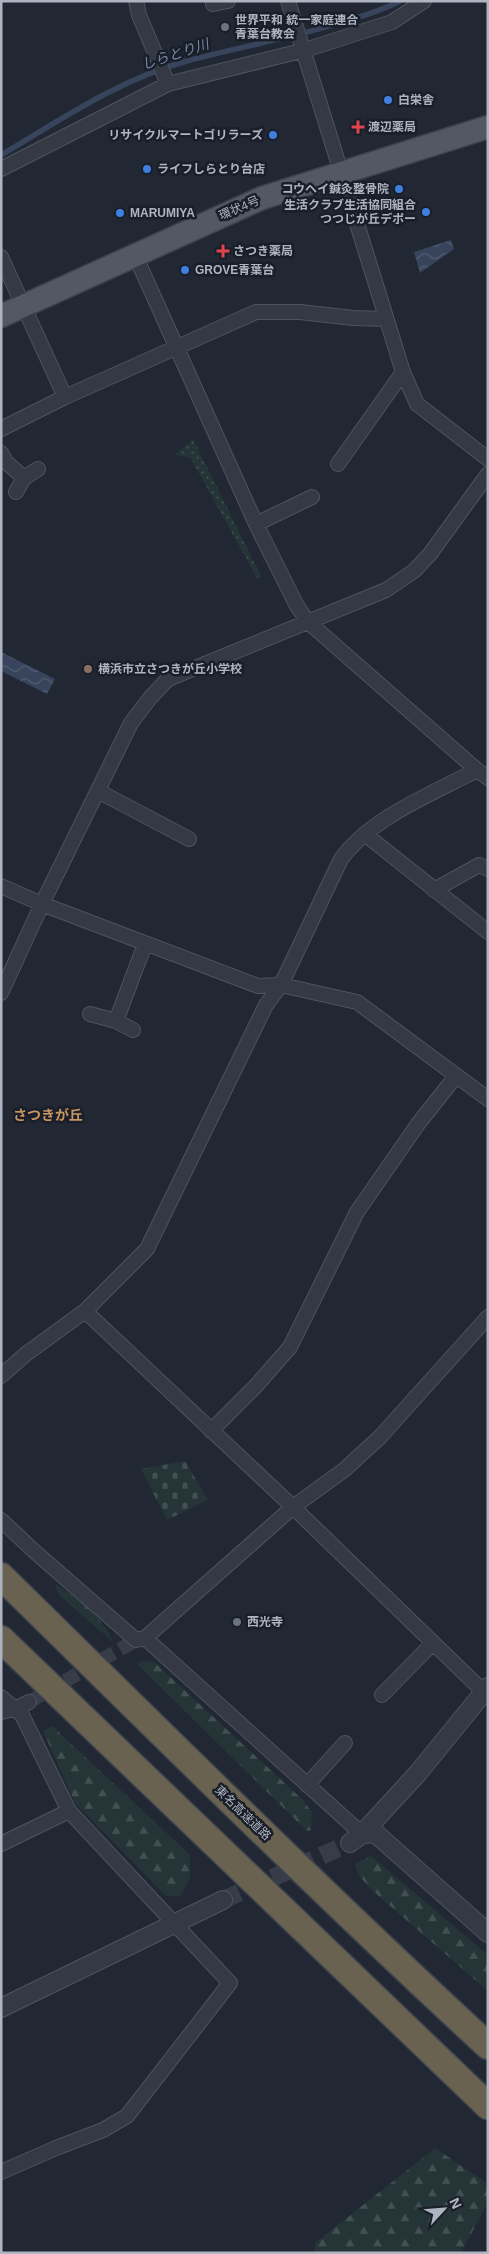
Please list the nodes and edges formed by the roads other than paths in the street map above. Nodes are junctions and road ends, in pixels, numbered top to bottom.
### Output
1 (136, 1) edge
2 (228, 1) edge
3 (288, 1) edge
4 (424, 1) edge
5 (213, 4) dead end
6 (304, 48) junction
7 (168, 84) junction
8 (488, 127) edge
9 (1, 169) edge
10 (341, 172) junction
11 (135, 255) junction
12 (1, 257) edge
13 (23, 306) junction
14 (1, 316) edge
15 (386, 319) junction
16 (176, 348) junction
17 (403, 372) junction
18 (65, 397) junction
19 (1, 429) edge
20 (1, 453) edge
21 (488, 459) edge
22 (338, 464) dead end
23 (38, 469) dead end
24 (488, 474) edge
25 (24, 478) junction
26 (16, 492) dead end
27 (312, 497) dead end
28 (256, 524) junction
29 (307, 621) junction
30 (483, 774) edge
31 (98, 791) junction
32 (183, 831) dead end
33 (366, 835) junction
34 (488, 869) edge
35 (1, 886) edge
36 (434, 890) junction
37 (42, 904) junction
38 (488, 932) edge
39 (145, 944) junction
40 (281, 985) junction
41 (1, 994) edge
42 (90, 1014) dead end
43 (116, 1021) junction
44 (133, 1030) dead end
45 (456, 1076) junction
46 (488, 1099) edge
47 (85, 1311) junction
48 (488, 1317) edge
49 (1, 1376) edge
50 (212, 1431) junction
51 (293, 1507) junction
52 (1, 1520) edge
53 (1, 1576) edge
54 (1, 1638) edge
55 (145, 1638) junction
56 (433, 1643) junction
57 (486, 1692) edge
58 (382, 1695) dead end
59 (1, 1697) edge
60 (29, 1702) tunnel mouth
61 (8, 1711) edge
62 (345, 1743) dead end
63 (307, 1785) junction
64 (69, 1811) junction
65 (356, 1839) junction
66 (1, 1844) edge
67 (223, 1900) tunnel mouth
68 (175, 1924) junction
69 (488, 1933) edge
70 (424, 1987) junction
71 (1, 2008) edge
72 (488, 2034) edge
73 (488, 2046) edge
74 (488, 2106) edge
75 (1, 2172) edge

1 - 7 street
2 - 5 street
3 - 6 street
4 - 6 street
6 - 7 street
6 - 10 street
7 - 9 street
8 - 10 main road, 環状4号
10 - 11 main road, 環状4号
10 - 15 street
11 - 13 main road, 環状4号
11 - 16 street
12 - 13 street
13 - 14 main road, 環状4号
13 - 18 street
15 - 16 street
15 - 17 street
16 - 18 street
16 - 28 street
17 - 21 street
17 - 22 street
18 - 19 street
20 - 25 street
23 - 25 street
24 - 29 street
25 - 26 street
27 - 28 street
28 - 29 street
29 - 30 street
29 - 31 street
30 - 33 street
31 - 32 street
31 - 37 street
33 - 36 street
33 - 40 street
34 - 36 street
35 - 37 street
36 - 38 street
37 - 39 street
37 - 41 street
39 - 40 street
39 - 43 street
40 - 45 street
40 - 47 street
42 - 43 street
43 - 44 street
45 - 46 street
45 - 50 street
47 - 49 street
47 - 50 street
48 - 51 street
50 - 51 street
51 - 55 street
51 - 56 street
52 - 55 street
53 - 70 highway, 東名高速道路
54 - 74 highway
55 - 63 street
56 - 57 street
56 - 58 street
57 - 65 street
59 - 61 street
60 - 61 street
61 - 64 street
62 - 63 street
63 - 65 street
64 - 66 street
64 - 68 street
65 - 69 street
67 - 68 street
68 - 71 street
68 - 75 street
70 - 72 highway
70 - 73 highway, 東名高速道路

